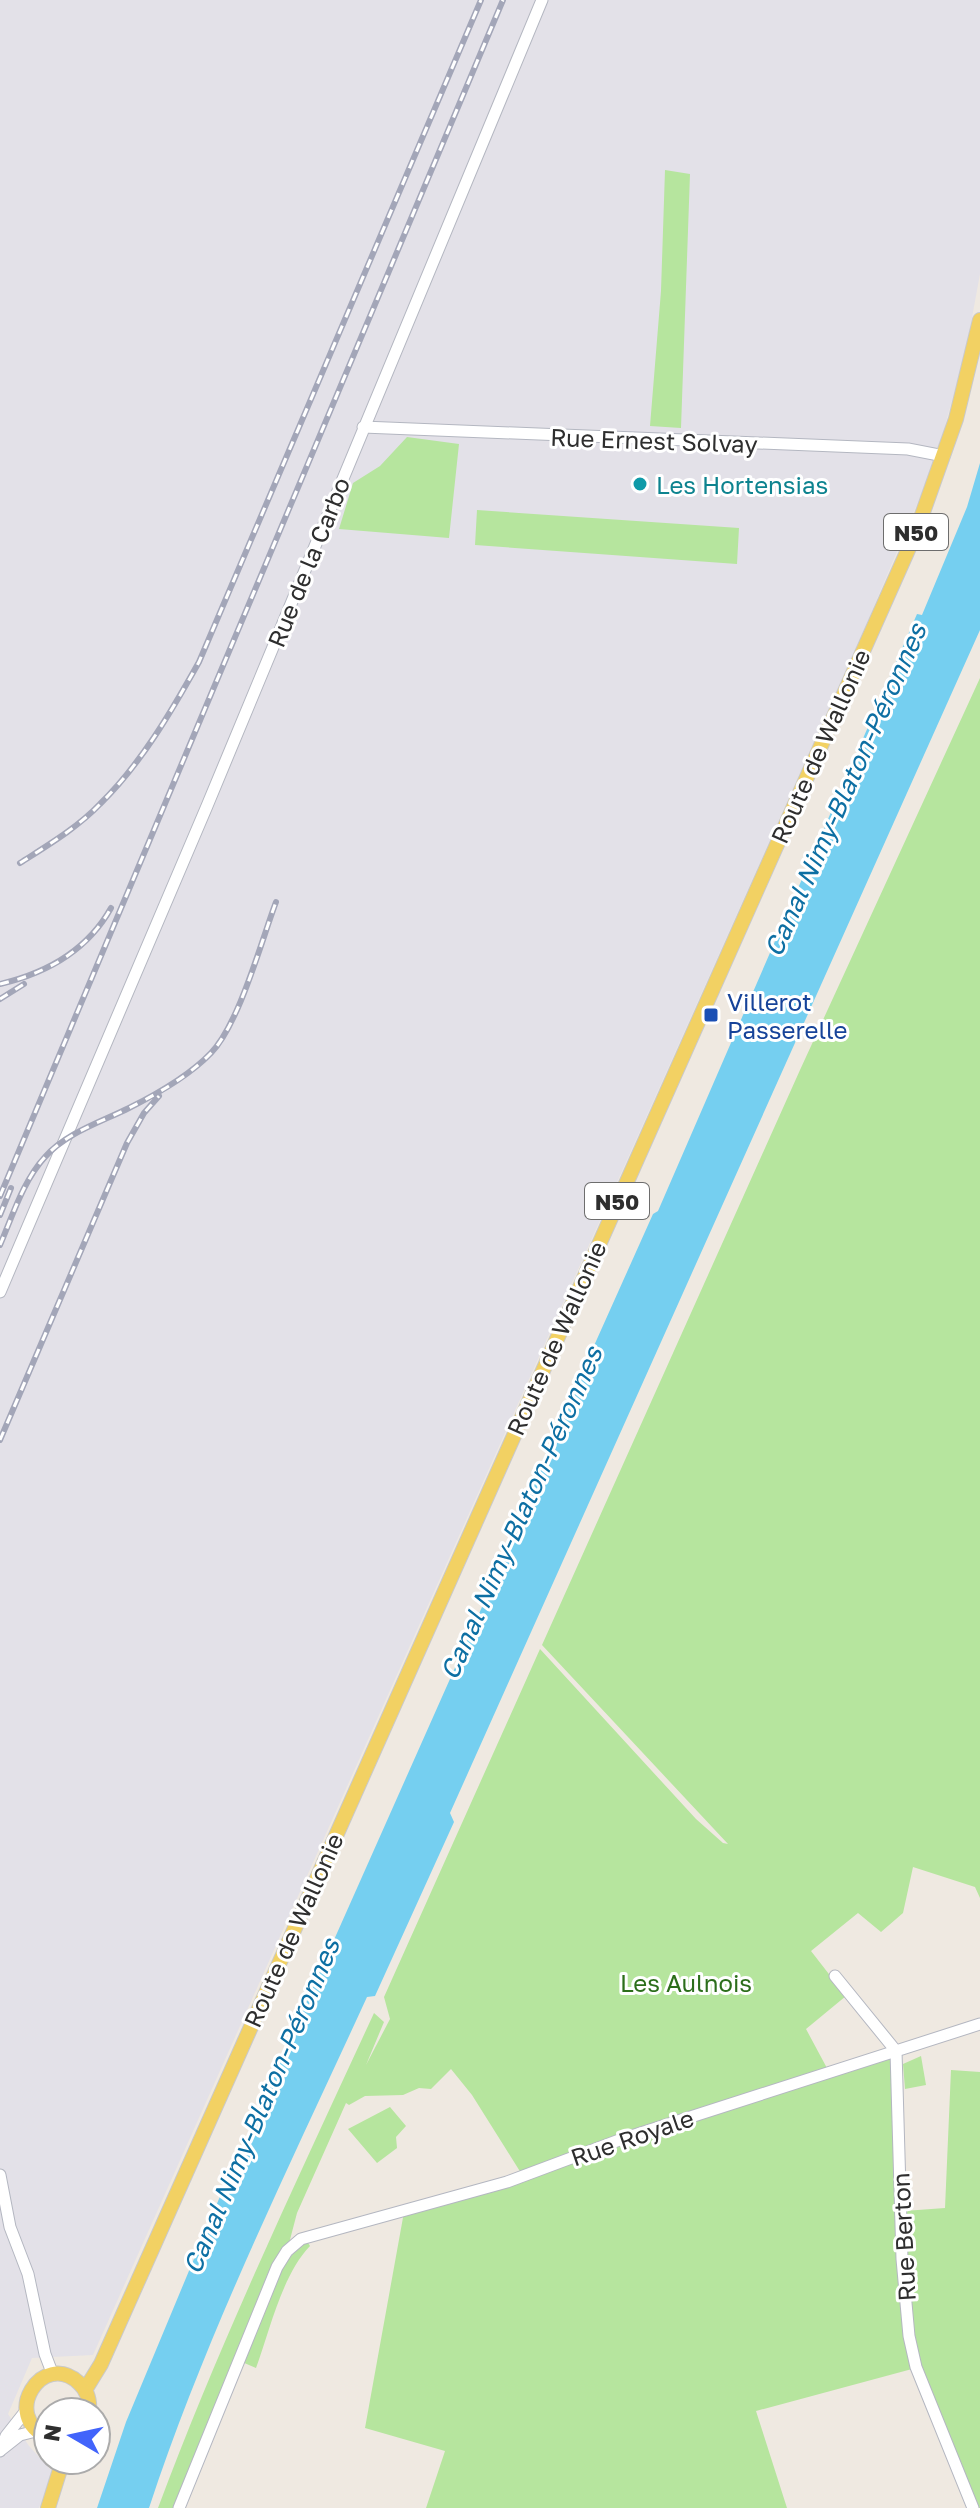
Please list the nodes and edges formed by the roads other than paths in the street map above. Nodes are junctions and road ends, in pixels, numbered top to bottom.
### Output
1 (542, 0) edge
2 (980, 320) edge
3 (363, 427) junction
4 (944, 456) junction
5 (0, 1292) edge
6 (835, 1976) dead end
7 (980, 2024) edge
8 (896, 2051) junction
9 (0, 2175) edge
10 (108, 2347) junction
11 (69, 2376) junction
12 (47, 2377) junction
13 (85, 2390) junction
14 (87, 2396) edge
15 (25, 2412) junction
16 (32, 2421) edge
17 (32, 2436) edge
18 (0, 2451) edge
19 (57, 2476) edge
20 (59, 2476) edge
21 (57, 2482) junction
22 (48, 2508) edge
23 (179, 2508) edge
24 (973, 2508) edge

1 - 3 street, Rue de la Carbo
2 - 4 main road, Route de Wallonie / N50
3 - 4 street, Rue Ernest Solvay
3 - 5 street, Rue de la Carbo
4 - 10 main road, Route de Wallonie / N50
6 - 8 street
7 - 8 street, Rue Royale
8 - 23 street, Rue Royale
8 - 24 street, Rue Berton
9 - 12 street
10 - 11 main road
10 - 13 main road, Route de Wallonie
11 - 12 main road
11 - 13 main road
12 - 15 main road
13 - 14 main road
15 - 16 main road
15 - 18 street
17 - 18 street
19 - 21 main road
20 - 21 main road
21 - 22 main road

